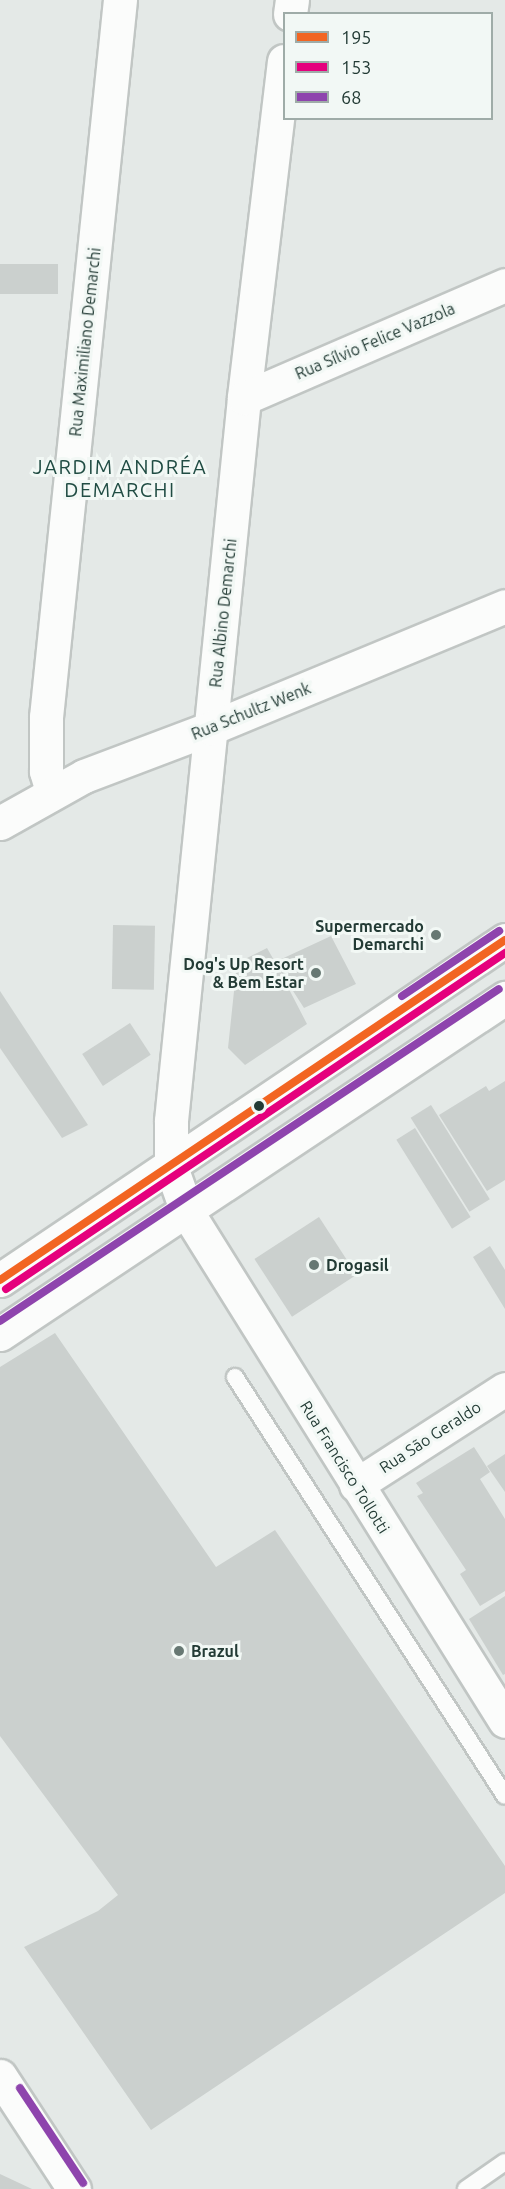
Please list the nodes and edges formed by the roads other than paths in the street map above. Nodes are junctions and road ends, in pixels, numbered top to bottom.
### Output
1 (120, 0) edge
2 (283, 77) edge
3 (505, 285) edge
4 (244, 398) junction
5 (505, 606) edge
6 (211, 728) junction
7 (52, 791) junction
8 (0, 823) edge
9 (505, 940) edge
10 (505, 998) edge
11 (171, 1167) junction
12 (187, 1212) junction
13 (0, 1280) edge
14 (0, 1334) edge
15 (236, 1377) dead end
16 (505, 1389) edge
17 (356, 1485) junction
18 (505, 1721) edge
19 (505, 1796) edge
20 (4, 2086) edge
21 (505, 2162) edge
22 (74, 2189) edge
23 (466, 2189) edge

1 - 7 street, Rua Maximiliano Demarchi
2 - 4 street, Rua Albino Demarchi
3 - 4 street, Rua Sílvio Felice Vazzola
4 - 6 street, Rua Albino Demarchi
5 - 6 street, Rua Schultz Wenk
6 - 7 street, Rua Schultz Wenk
6 - 11 street, Rua Albino Demarchi
7 - 8 street, Rua Schultz Wenk
9 - 11 street
10 - 12 street
11 - 12 street, Rua Francisco Tollotti
11 - 13 street
12 - 14 street
12 - 17 street, Rua Francisco Tollotti
15 - 19 lane
16 - 17 street, Rua São Geraldo
17 - 18 street, Rua Francisco Tollotti
20 - 22 street
21 - 23 lane

